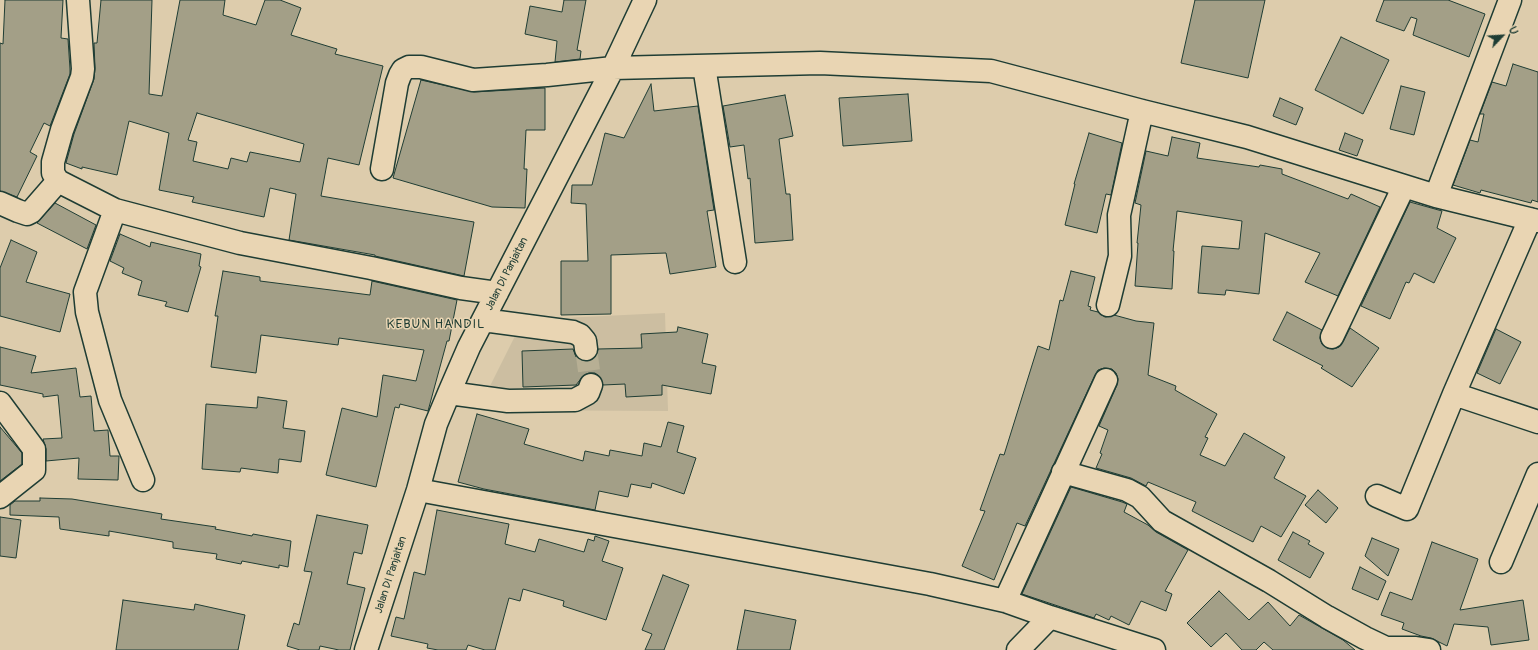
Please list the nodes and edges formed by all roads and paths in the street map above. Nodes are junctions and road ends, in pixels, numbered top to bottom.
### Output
1 (78, 0) edge
2 (645, 0) edge
3 (1510, 0) edge
4 (704, 66) junction
5 (613, 68) junction
6 (1142, 111) junction
7 (382, 169) dead end
8 (58, 181) junction
9 (1404, 186) junction
10 (1436, 196) junction
11 (0, 203) edge
12 (115, 210) junction
13 (1534, 220) edge
14 (735, 262) dead end
15 (497, 293) junction
16 (1108, 305) dead end
17 (483, 320) junction
18 (1332, 337) dead end
19 (586, 349) tunnel mouth
20 (1106, 380) dead end
21 (591, 385) dead end
22 (449, 393) junction
23 (1454, 394) junction
24 (0, 403) edge
25 (1538, 422) edge
26 (1063, 472) junction
27 (1538, 474) edge
28 (143, 480) dead end
29 (418, 490) junction
30 (1377, 496) dead end
31 (0, 497) edge
32 (1501, 562) dead end
33 (1005, 601) junction
34 (1050, 617) junction
35 (1383, 649) edge
36 (366, 650) edge
37 (1018, 650) edge
38 (1154, 650) edge
39 (1429, 650) edge

1 - 8 street
2 - 5 street, Jalan DI Panjaitan
3 - 10 street
4 - 5 street
4 - 6 street
4 - 14 street
5 - 7 street
5 - 15 street, Jalan DI Panjaitan
6 - 9 street
6 - 16 street
8 - 11 street
8 - 12 street
9 - 10 street
9 - 18 street
10 - 13 street
12 - 15 street
12 - 28 street
13 - 23 street
15 - 17 street, Jalan DI Panjaitan
17 - 19 street
17 - 22 street, Jalan DI Panjaitan
20 - 26 street
21 - 22 street
22 - 29 street, Jalan DI Panjaitan
23 - 25 street
23 - 30 street
24 - 31 street
26 - 33 street
26 - 35 street
27 - 32 street
29 - 33 street
29 - 36 street, Jalan DI Panjaitan
33 - 34 street
34 - 37 street
34 - 38 street
35 - 39 street

